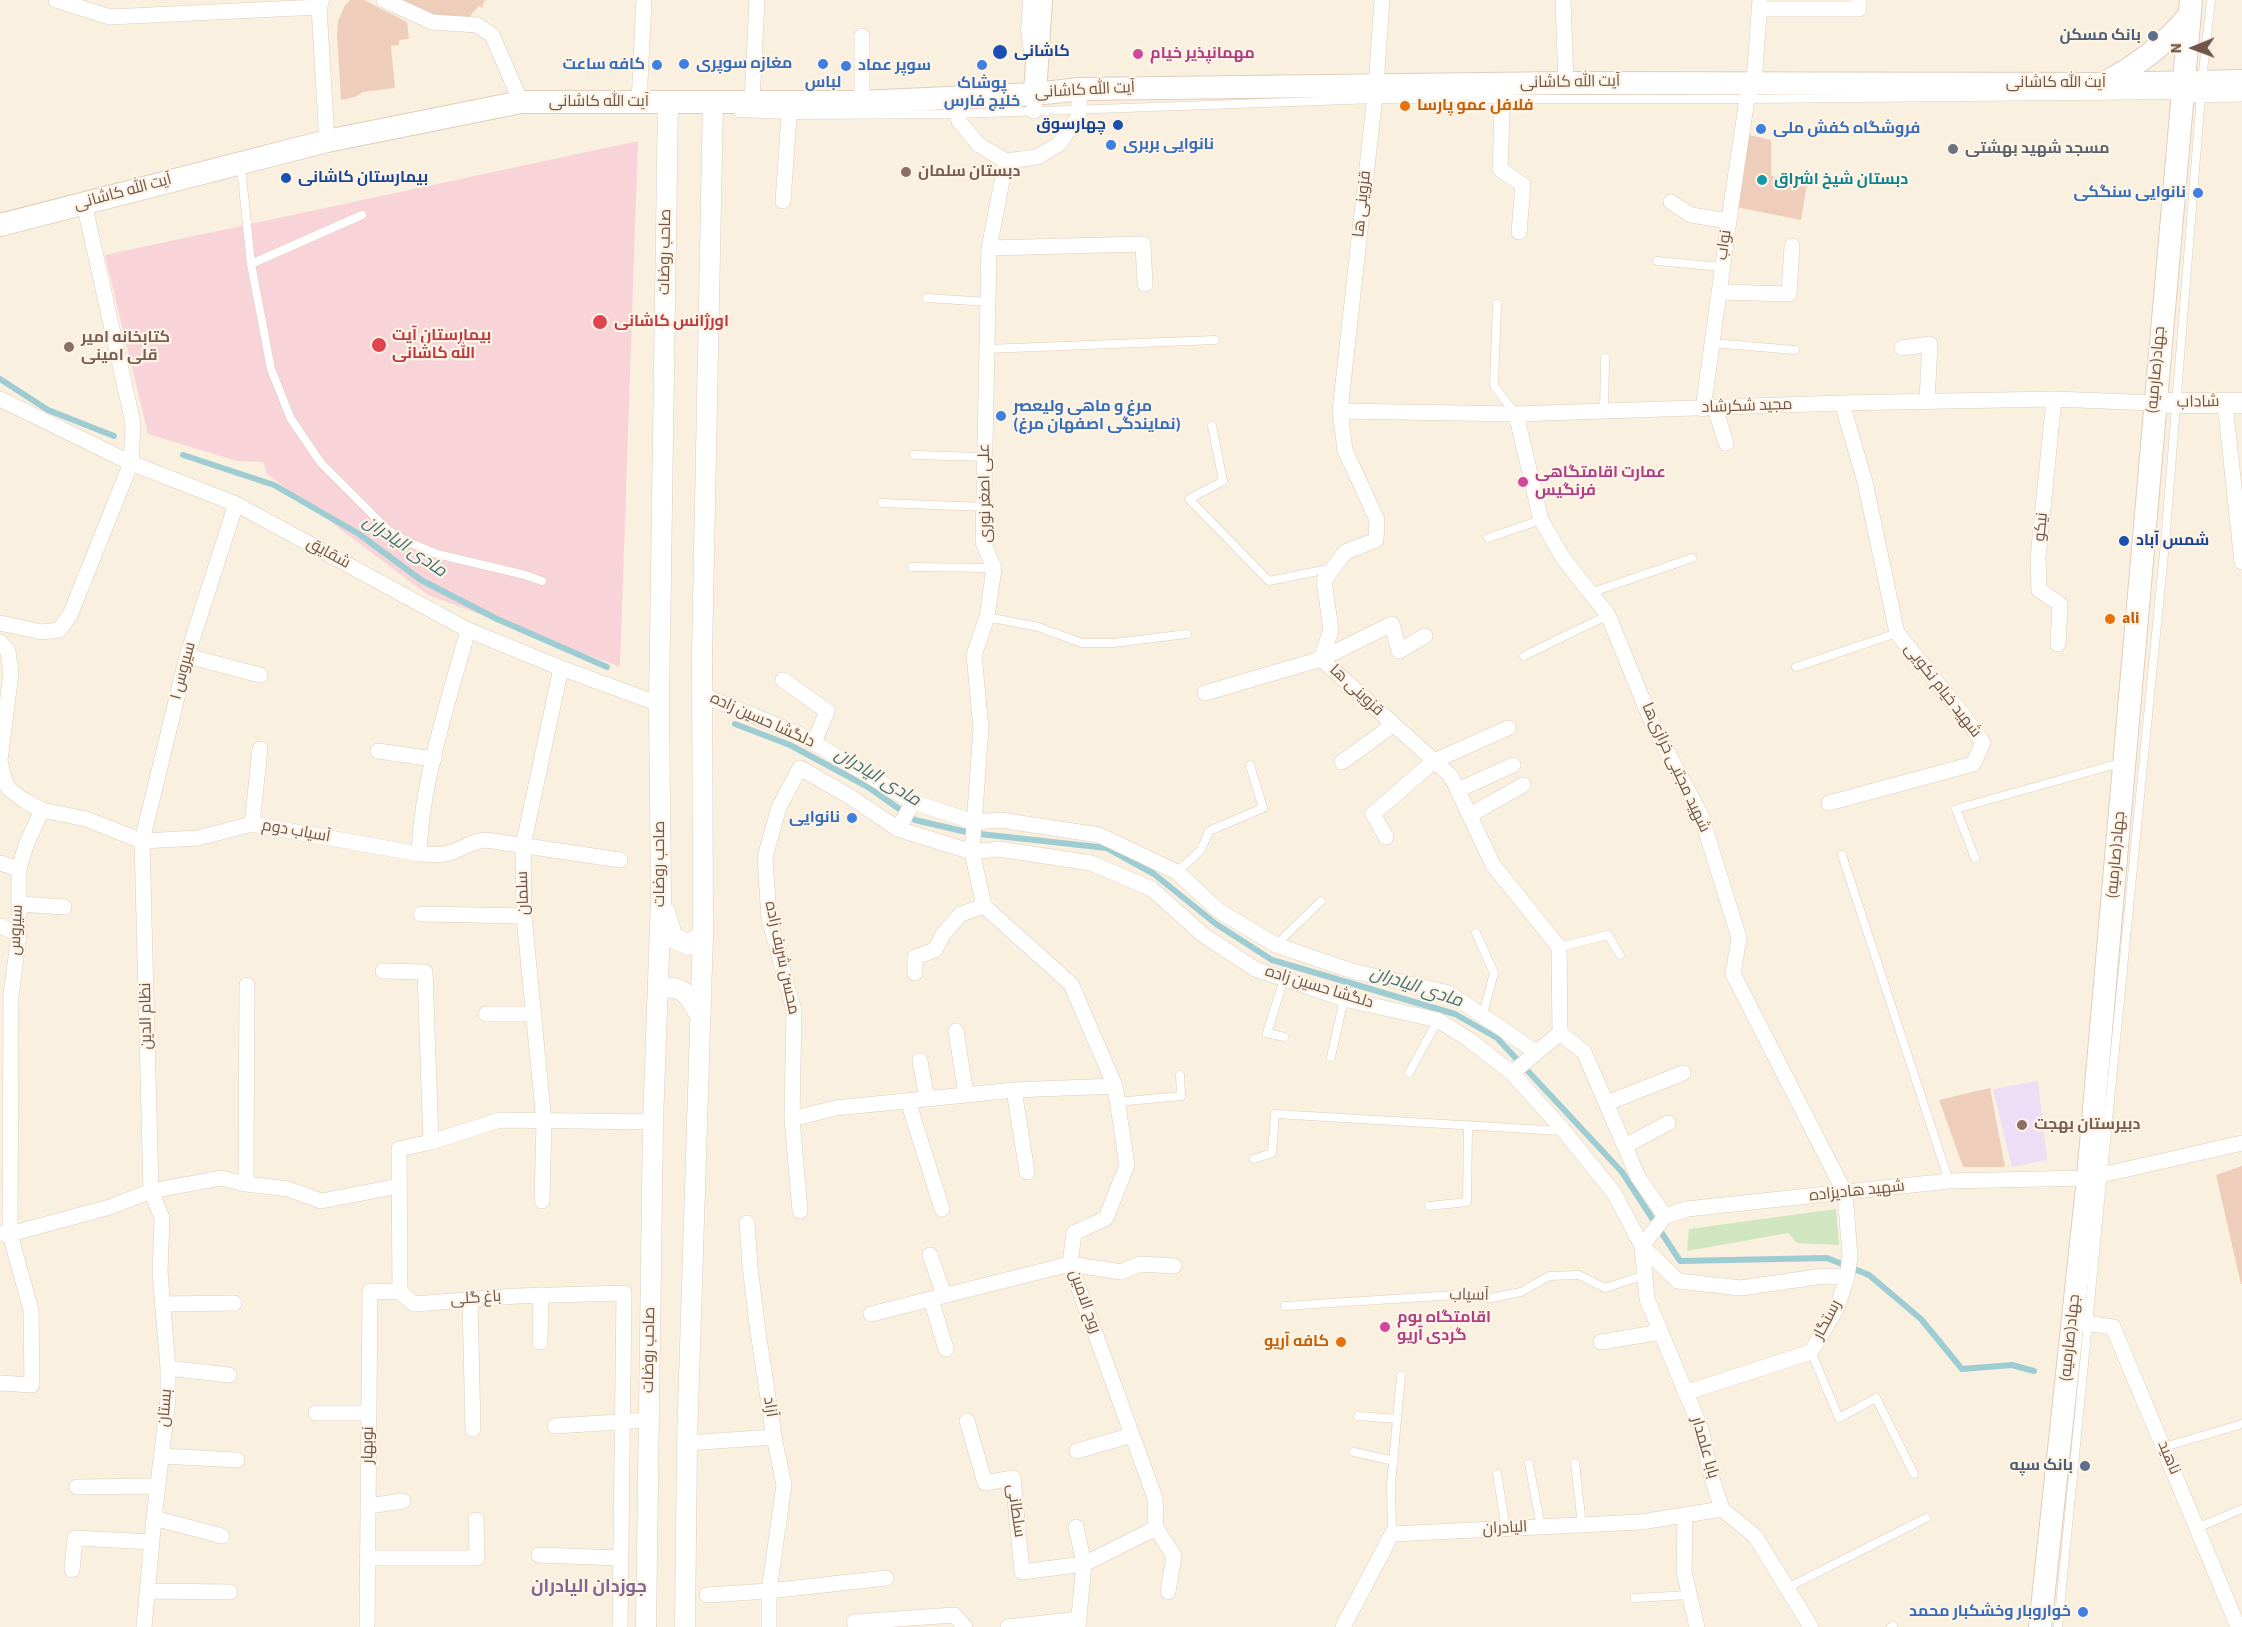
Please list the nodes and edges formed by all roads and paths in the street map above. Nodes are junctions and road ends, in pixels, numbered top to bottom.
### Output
1 (56, 0) edge
2 (384, 0) edge
3 (644, 0) edge
4 (757, 0) edge
5 (1027, 0) edge
6 (1041, 0) edge
7 (1382, 0) edge
8 (1563, 0) edge
9 (1859, 0) edge
10 (2211, 0) edge
11 (320, 3) edge
12 (1760, 5) edge
13 (189, 7) edge
14 (2191, 7) edge
15 (862, 36) dead end
16 (2242, 81) edge
17 (1566, 83) junction
18 (2104, 84) junction
19 (2192, 88) junction
20 (1751, 91) junction
21 (1375, 92) junction
22 (1503, 92) junction
23 (2242, 94) edge
24 (1079, 99) junction
25 (521, 102) junction
26 (862, 102) junction
27 (639, 103) junction
28 (1034, 103) junction
29 (956, 106) junction
30 (743, 107) junction
31 (672, 108) junction
32 (789, 108) junction
33 (712, 109) junction
34 (327, 141) junction
35 (1006, 161) junction
36 (241, 166) junction
37 (783, 201) dead end
38 (1671, 202) dead end
39 (85, 208) junction
40 (362, 215) dead end
41 (54, 220) dead end
42 (1729, 221) junction
43 (0, 225) edge
44 (1519, 232) dead end
45 (1792, 246) dead end
46 (989, 248) junction
47 (1657, 261) dead end
48 (252, 264) junction
49 (1722, 267) junction
50 (1145, 284) dead end
51 (1719, 291) junction
52 (927, 298) dead end
53 (988, 302) junction
54 (1497, 304) dead end
55 (1215, 340) dead end
56 (1712, 343) junction
57 (1902, 348) dead end
58 (987, 349) junction
59 (1795, 350) dead end
60 (1605, 358) dead end
61 (0, 399) edge
62 (2054, 399) junction
63 (1927, 401) junction
64 (1842, 403) junction
65 (2234, 403) edge
66 (2165, 404) junction
67 (1709, 408) junction
68 (1340, 411) junction
69 (1604, 412) junction
70 (1516, 414) junction
71 (1212, 426) dead end
72 (1726, 443) dead end
73 (914, 455) dead end
74 (985, 457) junction
75 (130, 463) junction
76 (882, 503) dead end
77 (236, 504) junction
78 (984, 507) junction
79 (1541, 520) junction
80 (1488, 538) dead end
81 (1692, 558) dead end
82 (2242, 562) edge
83 (912, 567) dead end
84 (1334, 567) junction
85 (994, 568) junction
86 (542, 581) dead end
87 (1590, 593) junction
88 (1608, 615) junction
89 (987, 617) junction
90 (0, 623) edge
91 (468, 630) junction
92 (1897, 633) junction
93 (1187, 634) dead end
94 (1425, 636) dead end
95 (0, 642) edge
96 (2058, 644) dead end
97 (187, 656) junction
98 (1524, 656) dead end
99 (1322, 659) junction
100 (1796, 667) dead end
101 (561, 668) junction
102 (260, 675) dead end
103 (783, 680) dead end
104 (1205, 693) dead end
105 (702, 695) junction
106 (658, 704) junction
107 (1393, 724) junction
108 (1508, 728) dead end
109 (814, 743) junction
110 (260, 749) dead end
111 (378, 751) dead end
112 (434, 759) junction
113 (0, 760) edge
114 (1434, 761) junction
115 (1342, 762) dead end
116 (2125, 762) junction
117 (1250, 765) dead end
118 (1513, 765) dead end
119 (800, 768) joint
120 (1523, 785) dead end
121 (1458, 790) junction
122 (912, 802) junction
123 (1829, 803) dead end
124 (42, 810) junction
125 (1470, 815) junction
126 (974, 822) junction
127 (252, 824) junction
128 (898, 829) junction
129 (1386, 837) dead end
130 (142, 841) junction
131 (523, 846) junction
132 (972, 852) junction
133 (419, 854) junction
134 (1842, 855) dead end
135 (1975, 858) dead end
136 (621, 860) dead end
137 (0, 863) edge
138 (18, 869) junction
139 (1177, 872) junction
140 (661, 898) junction
141 (1321, 901) dead end
142 (19, 904) junction
143 (984, 906) junction
144 (64, 907) dead end
145 (421, 914) dead end
146 (524, 916) junction
147 (0, 926) edge
148 (703, 933) junction
149 (1476, 933) dead end
150 (19, 934) junction
151 (1276, 945) junction
152 (1559, 947) junction
153 (1620, 955) dead end
154 (383, 970) dead end
155 (915, 973) dead end
156 (1284, 979) junction
157 (247, 985) dead end
158 (657, 988) junction
159 (6, 993) edge
160 (1344, 999) junction
161 (486, 1014) dead end
162 (534, 1014) junction
163 (699, 1014) junction
164 (1483, 1014) junction
165 (1438, 1020) junction
166 (956, 1031) dead end
167 (1560, 1033) junction
168 (1284, 1036) dead end
169 (1536, 1052) junction
170 (6, 1054) edge
171 (1331, 1057) dead end
172 (920, 1061) dead end
173 (1409, 1073) dead end
174 (1512, 1073) junction
175 (1683, 1073) dead end
176 (1180, 1076) dead end
177 (1115, 1086) junction
178 (1014, 1090) junction
179 (966, 1095) junction
180 (927, 1099) junction
181 (908, 1101) junction
182 (1118, 1102) junction
183 (1606, 1103) junction
184 (792, 1119) junction
185 (544, 1122) junction
186 (653, 1122) junction
187 (1668, 1123) dead end
188 (5, 1124) edge
189 (1468, 1125) junction
190 (1564, 1131) junction
191 (431, 1142) junction
192 (2242, 1143) edge
193 (1625, 1146) junction
194 (1254, 1159) dead end
195 (1027, 1172) dead end
196 (5, 1175) edge
197 (2095, 1177) junction
198 (1949, 1181) junction
199 (246, 1184) junction
200 (399, 1186) junction
201 (151, 1191) junction
202 (1845, 1193) junction
203 (542, 1201) dead end
204 (1429, 1206) dead end
205 (942, 1209) dead end
206 (800, 1211) dead end
207 (1665, 1216) junction
208 (747, 1223) dead end
209 (5, 1234) edge
210 (1641, 1246) junction
211 (930, 1255) dead end
212 (1070, 1264) junction
213 (1174, 1266) dead end
214 (1645, 1275) junction
215 (1847, 1277) junction
216 (400, 1292) junction
217 (541, 1295) junction
218 (938, 1297) junction
219 (470, 1299) junction
220 (234, 1303) dead end
221 (162, 1304) junction
222 (1285, 1306) dead end
223 (871, 1314) dead end
224 (2080, 1322) junction
225 (1661, 1332) junction
226 (540, 1342) dead end
227 (1601, 1342) dead end
228 (946, 1349) dead end
229 (1811, 1352) junction
230 (168, 1368) junction
231 (229, 1375) dead end
232 (1401, 1376) dead end
233 (0, 1383) edge
234 (1685, 1393) junction
235 (316, 1413) dead end
236 (369, 1413) junction
237 (1358, 1416) dead end
238 (1397, 1419) junction
239 (649, 1420) junction
240 (967, 1421) dead end
241 (622, 1422) junction
242 (2242, 1424) edge
243 (555, 1426) dead end
244 (472, 1428) dead end
245 (1132, 1435) junction
246 (774, 1437) junction
247 (687, 1443) junction
248 (2164, 1447) junction
249 (1077, 1451) dead end
250 (1354, 1452) dead end
251 (161, 1456) junction
252 (237, 1460) dead end
253 (1394, 1461) junction
254 (1575, 1463) dead end
255 (1528, 1464) dead end
256 (1914, 1473) dead end
257 (1497, 1474) dead end
258 (157, 1486) junction
259 (77, 1487) dead end
260 (403, 1501) dead end
261 (368, 1506) junction
262 (1722, 1509) junction
263 (2242, 1509) edge
264 (1685, 1515) junction
265 (154, 1518) junction
266 (1926, 1518) dead end
267 (476, 1520) dead end
268 (1582, 1525) junction
269 (1076, 1527) dead end
270 (1541, 1527) junction
271 (1156, 1528) junction
272 (2197, 1528) junction
273 (1506, 1529) junction
274 (1392, 1534) junction
275 (222, 1536) dead end
276 (152, 1542) junction
277 (539, 1555) dead end
278 (367, 1558) junction
279 (621, 1558) junction
280 (1084, 1564) junction
281 (72, 1570) dead end
282 (886, 1578) dead end
283 (1787, 1588) junction
284 (147, 1591) junction
285 (769, 1591) junction
286 (230, 1592) dead end
287 (1167, 1592) dead end
288 (707, 1595) dead end
289 (1689, 1595) junction
290 (1635, 1598) dead end
291 (854, 1622) dead end
292 (1078, 1623) edge
293 (144, 1627) edge
294 (367, 1627) edge
295 (620, 1627) edge
296 (646, 1627) edge
297 (685, 1627) edge
298 (769, 1627) edge
299 (965, 1627) edge
300 (1008, 1627) edge
301 (1343, 1627) edge
302 (1696, 1627) edge
303 (1811, 1627) edge
304 (2040, 1627) edge
305 (2058, 1627) edge
306 (2238, 1627) edge

1 - 13 street
2 - 25 street
3 - 27 street
4 - 30 street
5 - 28 lane
6 - 28 main road
7 - 21 street, قزوینی ها
8 - 17 street
9 - 12 street
10 - 19 lane
11 - 13 street
11 - 34 street
12 - 20 street, نواب
14 - 18 main road
14 - 19 main road, جهاد(صارمیه)
15 - 26 street
16 - 19 main road
17 - 20 main road, آیت الله کاشانی
17 - 22 main road, آیت الله کاشانی
18 - 19 main road, آیت الله کاشانی
18 - 20 main road, آیت الله کاشانی
19 - 20 lane, آیت الله کاشانی
19 - 23 street
19 - 66 main road, جهاد(صارمیه)
20 - 22 lane, آیت الله کاشانی
20 - 42 street, نواب
21 - 22 main road, آیت الله کاشانی
21 - 24 main road, آیت الله کاشانی
21 - 68 street, قزوینی ها
22 - 44 street
24 - 28 main road, آیت الله کاشانی
24 - 35 street
25 - 27 main road, آیت الله کاشانی
25 - 34 main road, آیت الله کاشانی
26 - 29 main road, آیت الله کاشانی
26 - 32 main road, آیت الله کاشانی
27 - 31 main road, آیت الله کاشانی
28 - 29 main road, آیت الله کاشانی
29 - 32 lane, آیت الله کاشانی
29 - 35 street
30 - 32 main road, آیت الله کاشانی
30 - 33 main road, آیت الله کاشانی
31 - 33 main road, آیت الله کاشانی
31 - 36 lane, آیت الله کاشانی
31 - 106 street, صاحب روضات
32 - 37 street
33 - 105 street
34 - 36 main road, آیت الله کاشانی
35 - 46 street, علی اصغر نوری
36 - 39 main road, آیت الله کاشانی
36 - 48 lane
38 - 42 street
39 - 41 lane, آیت الله کاشانی
39 - 43 main road, آیت الله کاشانی
39 - 75 street
40 - 48 lane
42 - 49 street, نواب
45 - 51 street
46 - 50 street
46 - 53 street, علی اصغر نوری
47 - 49 lane
48 - 86 lane
49 - 51 street, نواب
51 - 56 street, نواب
52 - 53 lane
53 - 58 street, علی اصغر نوری
54 - 70 lane
55 - 58 lane
56 - 59 lane
56 - 67 street, نواب
57 - 63 street
58 - 74 street, علی اصغر نوری
60 - 69 lane
61 - 75 street, شقایق
62 - 63 street, مجید شکرشاد
62 - 66 street, مجید شکرشاد
62 - 96 street, نیکو
63 - 64 street, مجید شکرشاد
64 - 67 street, مجید شکرشاد
64 - 92 street, شهید خیام نکویی
65 - 66 street, شاداب
65 - 82 street
66 - 116 main road, جهاد(صارمیه)
66 - 197 lane, جهاد(صارمیه)
67 - 69 street, مجید شکرشاد
67 - 72 street
68 - 70 street, مجید شکرشاد
68 - 84 street, قزوینی ها
69 - 70 street, مجید شکرشاد
70 - 79 street, شهید مجتبی خرازی‌ها
71 - 84 lane
73 - 74 lane
74 - 78 street, علی اصغر نوری
75 - 77 street, شقایق
75 - 90 street
76 - 78 lane
77 - 91 street, شقایق
77 - 97 street, سیروس ۱
78 - 85 street, علی اصغر نوری
79 - 80 lane
79 - 87 street, شهید مجتبی خرازی‌ها
81 - 87 lane
83 - 85 lane
84 - 99 street, قزوینی ها
85 - 89 street, علی اصغر نوری
87 - 88 street, شهید مجتبی خرازی‌ها
88 - 98 lane
88 - 202 street, شهید مجتبی خرازی‌ها
89 - 93 lane
89 - 126 street, علی اصغر نوری
91 - 101 street, شقایق
91 - 112 street
92 - 100 lane
92 - 123 street, شهید خیام نکویی
94 - 99 street
95 - 113 street, آسیاب دوم
97 - 102 street
97 - 130 street, سیروس ۱
99 - 104 street
99 - 107 street, قزوینی ها
101 - 106 street, شقایق
101 - 131 street, سلمان
103 - 109 street
105 - 109 street, دلگشا حسین زاده
105 - 148 street
106 - 140 street, صاحب روضات
107 - 114 street, قزوینی ها
107 - 115 street
108 - 114 street
109 - 122 street, دلگشا حسین زاده
110 - 127 street
111 - 112 street
112 - 133 street
113 - 124 street, آسیاب دوم
114 - 121 street, قزوینی ها
114 - 129 street
116 - 135 lane
116 - 197 main road, جهاد(صارمیه)
117 - 139 lane
118 - 121 street
119 - 128 street, دلگشا حسین زاده
119 - 184 street, محسن شریف زاده
120 - 125 street
121 - 125 street, قزوینی ها
122 - 126 street, دلگشا حسین زاده
122 - 128 street
124 - 130 street, آسیاب دوم
124 - 138 street, سیروس
125 - 152 street, قزوینی ها
126 - 132 street, علی اصغر نوری
126 - 139 street, دلگشا حسین زاده
127 - 130 street, آسیاب دوم
127 - 133 street, آسیاب دوم
128 - 132 street, دلگشا حسین زاده
130 - 201 street, نظام الدین
131 - 133 street, آسیاب دوم
131 - 136 street, آسیاب دوم
131 - 146 street, سلمان
132 - 143 street
132 - 156 street, دلگشا حسین زاده
134 - 198 lane
137 - 138 street
138 - 142 street, سیروس
139 - 151 street, دلگشا حسین زاده
140 - 148 street
140 - 158 street, صاحب روضات
141 - 151 lane
142 - 144 street
142 - 150 street, سیروس
143 - 155 street
143 - 177 street, روح الامین
145 - 146 street
146 - 162 street, سلمان
147 - 150 street
148 - 163 street
149 - 164 lane
150 - 159 street, سیروس
151 - 164 street, دلگشا حسین زاده
152 - 153 lane
152 - 167 street
154 - 191 street
156 - 160 street, دلگشا حسین زاده
156 - 168 lane
157 - 199 street
158 - 163 street
158 - 186 street, صاحب روضات
159 - 170 street, سیروس
160 - 165 street, دلگشا حسین زاده
160 - 171 lane
161 - 162 street
162 - 185 street, سلمان
163 - 247 street
164 - 169 street, دلگشا حسین زاده
165 - 173 lane
165 - 174 street, دلگشا حسین زاده
166 - 179 street
167 - 169 street
167 - 183 street
169 - 174 street
170 - 188 street, سیروس
172 - 180 street
174 - 190 street, دلگشا حسین زاده
175 - 183 street
176 - 182 lane
177 - 178 street
177 - 182 street, روح الامین
178 - 179 street
178 - 195 street
179 - 180 street
180 - 181 street
181 - 184 street
181 - 205 street
182 - 212 street, روح الامین
183 - 193 street
184 - 206 street, محسن شریف زاده
185 - 186 street
185 - 191 street
185 - 203 street, سلمان
186 - 239 street, صاحب روضات
187 - 193 street
188 - 196 street, سیروس
189 - 190 lane
189 - 194 lane
189 - 204 lane
190 - 210 street, دلگشا حسین زاده
191 - 200 street
192 - 197 street, شهید هادیزاده
193 - 207 street
196 - 209 street, سیروس
197 - 198 street, شهید هادیزاده
197 - 224 main road, جهاد(صارمیه)
198 - 202 street, شهید هادیزاده
199 - 200 street
199 - 201 street
200 - 216 street
201 - 209 street
201 - 221 street, بستان
202 - 207 street, شهید هادیزاده
202 - 215 street, رستگار
207 - 210 street
208 - 246 street, آزاد
209 - 233 street, سیروس
210 - 214 street, بابا علمدار
210 - 215 street
211 - 218 street
212 - 213 street
212 - 218 street
212 - 245 street, روح الامین
214 - 222 lane, آسیاب
214 - 225 street, بابا علمدار
215 - 229 street, رستگار
216 - 219 street, باغ گلی
216 - 236 street, نوبهار
217 - 219 street, باغ گلی
217 - 226 street
217 - 241 street, باغ گلی
218 - 223 street
218 - 228 street
219 - 244 street
220 - 221 street
221 - 230 street, بستان
224 - 248 street, ناهید
224 - 304 main road, جهاد(صارمیه)
224 - 305 lane, جهاد(صارمیه)
225 - 227 street
225 - 234 street, بابا علمدار
229 - 234 street, رستگار
229 - 256 lane
230 - 231 street
230 - 251 street, بستان
232 - 238 lane
234 - 262 street, بابا علمدار
235 - 236 street
236 - 261 street, نوبهار
237 - 238 lane
238 - 253 lane
239 - 241 street
239 - 296 street, صاحب روضات
240 - 280 street, سلطانی
241 - 243 street
241 - 279 street, باغ گلی
242 - 248 lane
245 - 249 street
245 - 271 street, روح الامین
246 - 247 street
246 - 285 street, آزاد
247 - 297 street
248 - 272 street, ناهید
250 - 253 lane
251 - 252 street
251 - 258 street, بستان
253 - 274 lane
254 - 268 lane
255 - 270 lane
257 - 273 lane
258 - 259 street
258 - 265 street, بستان
260 - 261 street
261 - 278 street, نوبهار
262 - 264 street, الیادران
262 - 283 street
263 - 272 lane
264 - 268 street, الیادران
264 - 289 street
265 - 275 street
265 - 276 street, بستان
266 - 283 lane
267 - 278 street
268 - 270 street, الیادران
269 - 280 street
270 - 273 street, الیادران
271 - 280 street
271 - 287 street
272 - 306 street, ناهید
273 - 274 street, الیادران
274 - 301 street
276 - 281 street
276 - 284 street, بستان
277 - 279 street
278 - 294 street, نوبهار
279 - 295 street, باغ گلی
280 - 292 street
282 - 285 street
283 - 303 street
284 - 286 street
284 - 293 street, بستان
285 - 288 street
285 - 298 street, آزاد
289 - 290 lane
289 - 302 street
291 - 299 street
292 - 300 street

